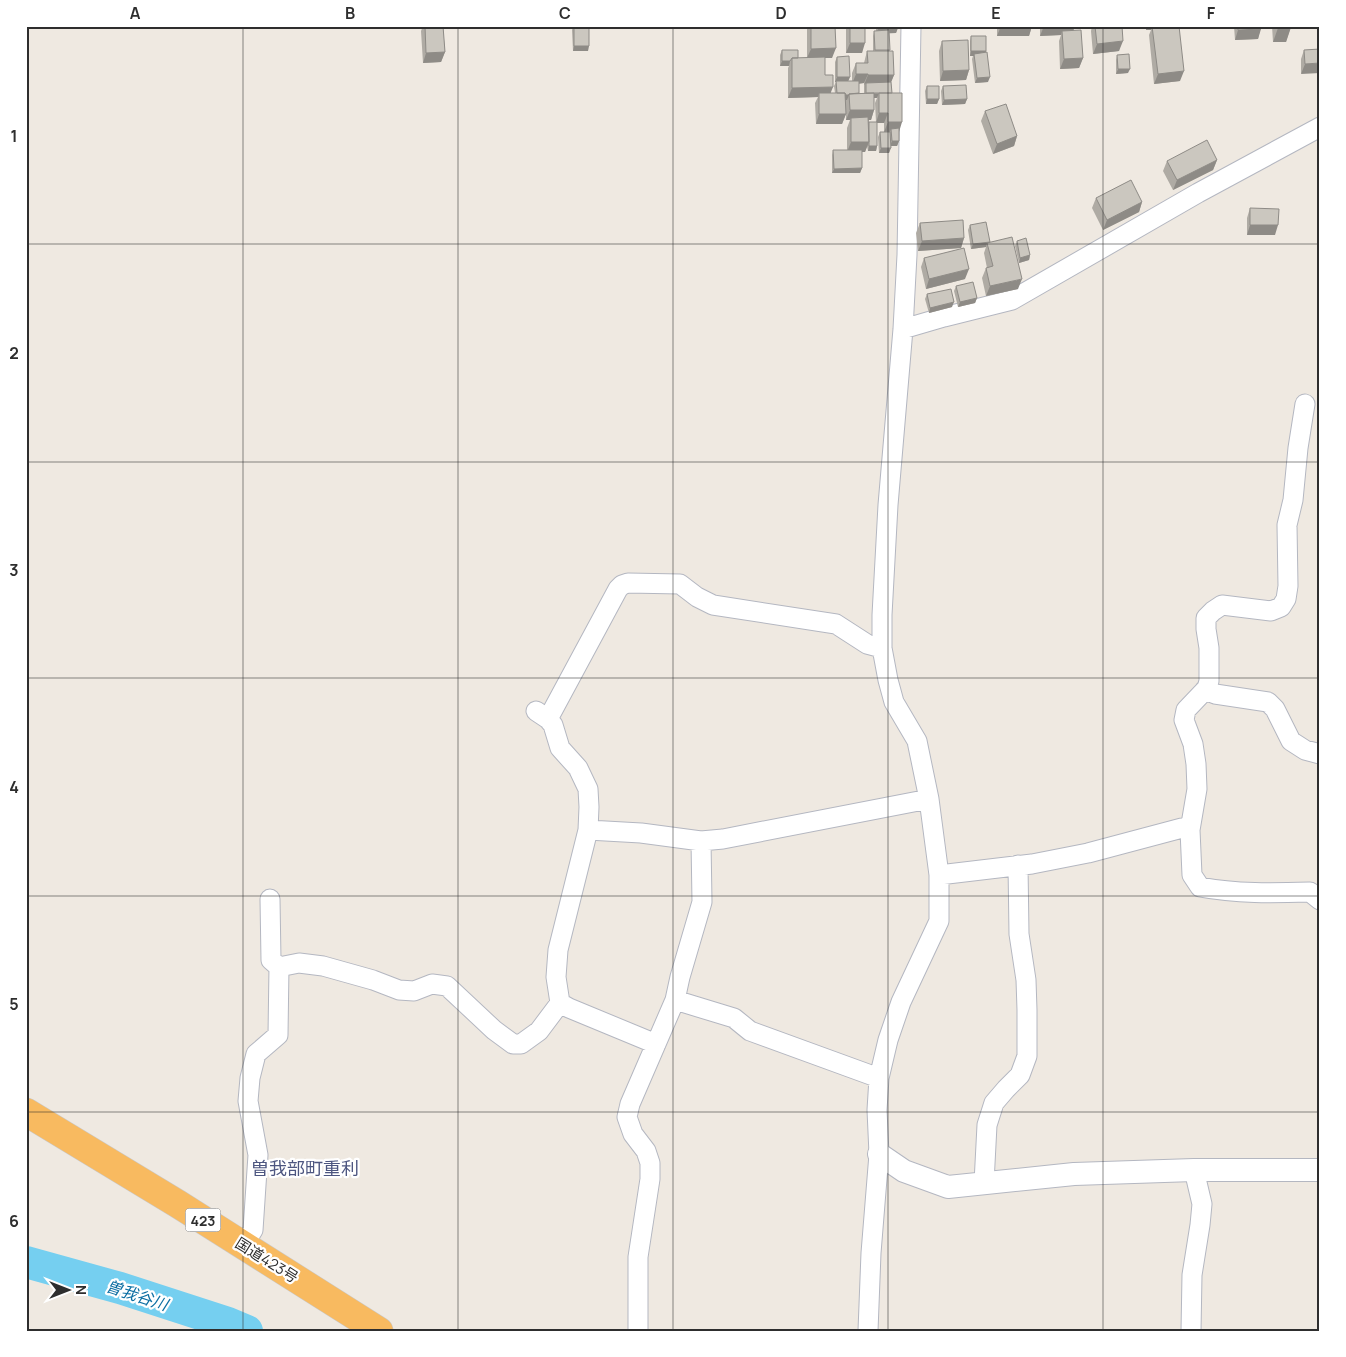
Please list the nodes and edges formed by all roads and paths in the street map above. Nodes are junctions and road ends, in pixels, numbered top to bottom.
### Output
1 (911, 26) edge
2 (1320, 127) edge
3 (903, 329) junction
4 (1305, 404) dead end
5 (882, 648) junction
6 (1205, 690) junction
7 (1320, 754) edge
8 (930, 799) junction
9 (588, 830) junction
10 (1190, 830) junction
11 (702, 841) junction
12 (1018, 866) junction
13 (939, 875) junction
14 (270, 899) dead end
15 (1320, 900) edge
16 (279, 967) junction
17 (675, 1000) junction
18 (560, 1003) junction
19 (656, 1044) junction
20 (879, 1078) junction
21 (26, 1112) edge
22 (879, 1154) junction
23 (1194, 1170) junction
24 (1320, 1170) edge
25 (984, 1183) junction
26 (243, 1246) junction
27 (379, 1331) edge
28 (638, 1331) edge
29 (868, 1331) edge
30 (1191, 1331) edge

1 - 3 street
2 - 3 street
3 - 5 street
4 - 6 street
5 - 8 street
5 - 9 street
6 - 7 street
6 - 10 street
8 - 11 street
8 - 13 street
9 - 11 street
9 - 18 street
10 - 12 street
10 - 15 street
11 - 17 street
12 - 13 street
12 - 25 street
13 - 20 street
14 - 16 street
16 - 18 street
16 - 26 street
17 - 19 street
17 - 20 street
18 - 19 street
19 - 28 street
20 - 22 street
21 - 26 highway, 国道423号 / 423
22 - 25 street
22 - 29 street
23 - 24 street
23 - 25 street
23 - 30 street
26 - 27 highway, 国道423号 / 423

